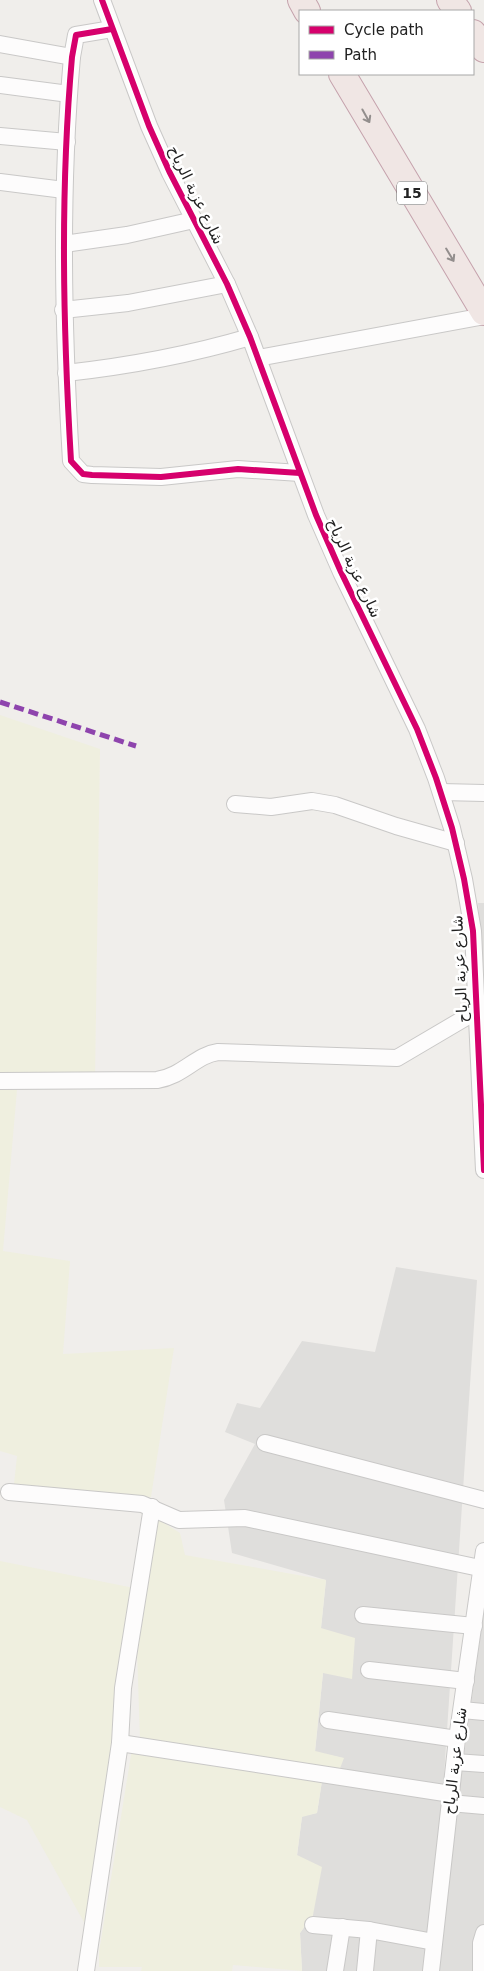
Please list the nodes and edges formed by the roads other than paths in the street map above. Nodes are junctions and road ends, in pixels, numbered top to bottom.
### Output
1 (102, 0) edge
2 (112, 28) junction
3 (474, 34) edge
4 (0, 44) edge
5 (484, 49) edge
6 (72, 57) junction
7 (343, 75) edge
8 (0, 84) edge
9 (69, 94) junction
10 (0, 136) edge
11 (67, 142) junction
12 (0, 182) edge
13 (64, 190) junction
14 (194, 220) junction
15 (64, 244) junction
16 (227, 284) junction
17 (63, 310) junction
18 (484, 312) edge
19 (484, 316) edge
20 (250, 337) junction
21 (258, 358) junction
22 (66, 374) junction
23 (300, 473) junction
24 (441, 792) junction
25 (484, 793) edge
26 (235, 804) dead end
27 (456, 843) junction
28 (475, 1012) junction
29 (0, 1081) edge
30 (484, 1170) edge
31 (265, 1443) dead end
32 (9, 1492) dead end
33 (484, 1500) edge
34 (152, 1507) junction
35 (484, 1551) edge
36 (483, 1569) edge
37 (363, 1615) dead end
38 (478, 1622) edge
39 (369, 1670) dead end
40 (466, 1681) junction
41 (462, 1710) junction
42 (484, 1712) edge
43 (328, 1720) dead end
44 (458, 1739) junction
45 (120, 1743) junction
46 (455, 1762) junction
47 (484, 1764) edge
48 (450, 1798) junction
49 (484, 1806) edge
50 (313, 1925) dead end
51 (342, 1927) junction
52 (368, 1930) junction
53 (483, 1940) edge
54 (434, 1942) junction
55 (86, 1971) edge
56 (334, 1971) edge
57 (365, 1971) edge
58 (431, 1971) edge
59 (481, 1971) edge

1 - 2 street, شارع عزبة الرياح
2 - 6 street
2 - 14 street, شارع عزبة الرياح
3 - 5 highway
4 - 6 street
6 - 9 street
7 -> 18 highway, 15
8 - 9 street
9 - 11 street
10 - 11 street
11 - 13 street
12 - 13 street
13 - 15 street
14 - 15 street
14 - 16 street, شارع عزبة الرياح
15 - 17 street
16 - 17 street
16 - 20 street, شارع عزبة الرياح
17 - 22 street
19 - 21 street
20 - 21 street, شارع عزبة الرياح
20 - 22 street
21 - 23 street, شارع عزبة الرياح
22 - 23 street
23 - 24 street, شارع عزبة الرياح
24 - 25 street
24 - 27 street, شارع عزبة الرياح
26 - 27 street
27 - 28 street, شارع عزبة الرياح
28 - 29 street
28 - 30 street, شارع عزبة الرياح
31 - 33 street
32 - 34 street
34 - 36 street
34 - 45 street
35 - 36 street, شارع عزبة الرياح
36 - 38 street, شارع عزبة الرياح
37 - 38 street
38 - 40 street, شارع عزبة الرياح
39 - 40 street
40 - 41 street, شارع عزبة الرياح
41 - 42 street
41 - 44 street, شارع عزبة الرياح
43 - 44 street
44 - 46 street, شارع عزبة الرياح
45 - 48 street
45 - 55 street
46 - 47 street
46 - 48 street, شارع عزبة الرياح
48 - 49 street
48 - 54 street, شارع عزبة الرياح
50 - 51 street
51 - 52 street
51 - 56 street
52 - 54 street
52 - 57 street
53 - 59 street
54 - 58 street, شارع عزبة الرياح

